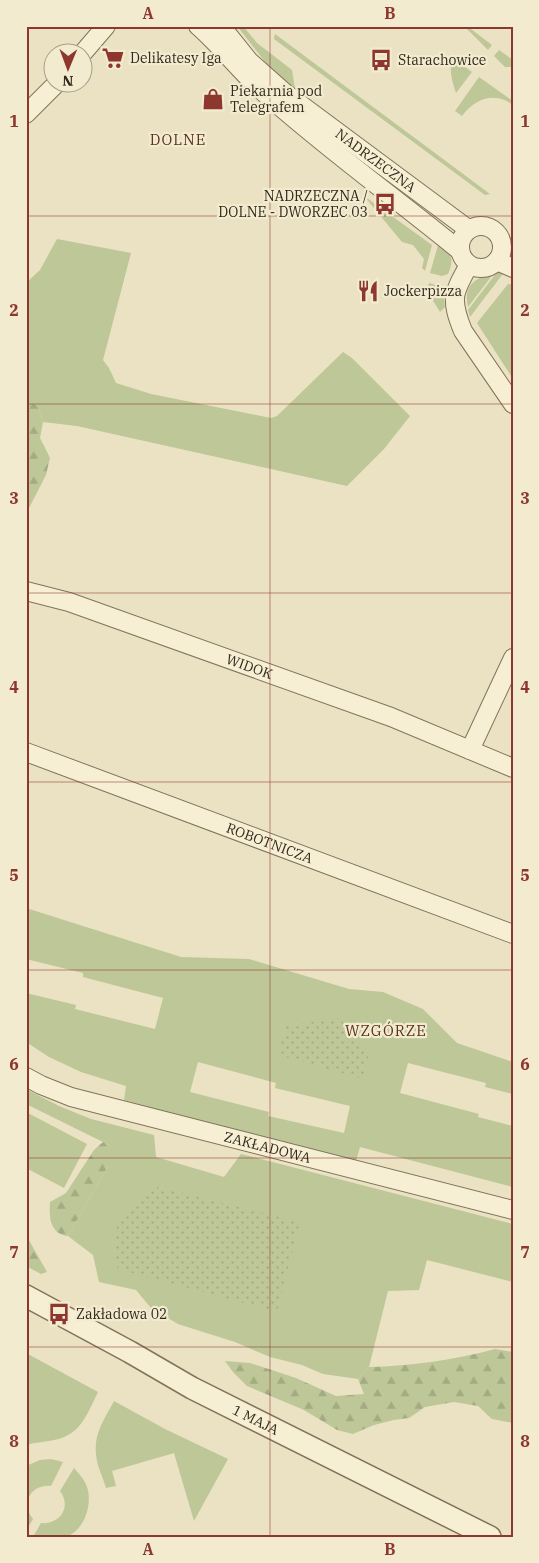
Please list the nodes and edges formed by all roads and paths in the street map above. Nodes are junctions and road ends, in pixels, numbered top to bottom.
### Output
1 (106, 26) edge
2 (198, 26) edge
3 (221, 26) edge
4 (92, 42) edge
5 (48, 92) edge
6 (26, 114) edge
7 (468, 229) junction
8 (459, 250) junction
9 (506, 256) edge
10 (469, 265) junction
11 (513, 404) edge
12 (26, 591) edge
13 (511, 666) edge
14 (470, 750) junction
15 (26, 752) edge
16 (513, 768) edge
17 (513, 934) edge
18 (26, 1076) edge
19 (513, 1210) edge
20 (26, 1296) edge
21 (490, 1537) edge

1 - 4 street
2 - 8 street, NADRZECZNA
3 - 7 street, NADRZECZNA
5 - 6 street
7 - 8 street
7 - 9 street
8 - 10 street
9 - 10 street
10 - 11 street
12 - 14 street, WIDOK
13 - 14 street
14 - 16 street, WIDOK
15 - 17 street, ROBOTNICZA
18 - 19 street, ZAKŁADOWA
20 - 21 street, 1 MAJA

